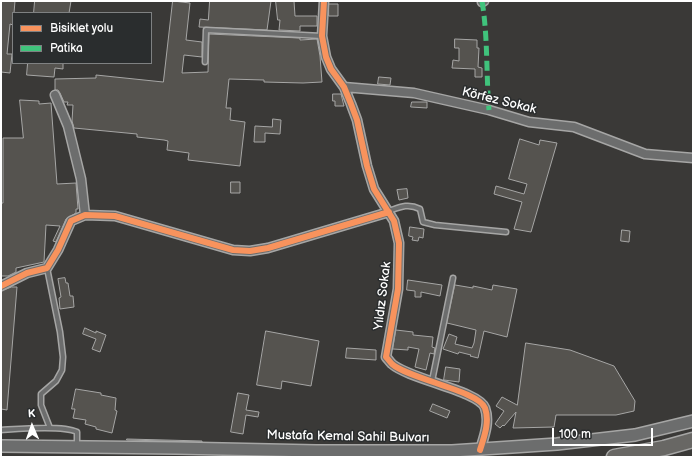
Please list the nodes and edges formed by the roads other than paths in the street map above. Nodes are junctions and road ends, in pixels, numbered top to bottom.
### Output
1 (324, 1) edge
2 (322, 36) junction
3 (205, 62) dead end
4 (344, 87) junction
5 (55, 95) dead end
6 (693, 158) edge
7 (389, 212) junction
8 (84, 215) junction
9 (506, 232) dead end
10 (46, 268) junction
11 (453, 278) dead end
12 (1, 286) edge
13 (432, 381) junction
14 (693, 421) edge
15 (50, 428) junction
16 (1, 430) edge
17 (693, 440) edge
18 (1, 446) edge
19 (77, 448) junction
20 (693, 448) edge
21 (480, 450) junction
22 (614, 457) edge
23 (652, 457) edge

1 - 2 street, Yıldız Sokak
2 - 3 lane
2 - 4 street, Yıldız Sokak
4 - 6 street, Körfez Sokak
4 - 7 street, Yıldız Sokak
5 - 8 street
7 - 8 street
7 - 9 lane
7 - 13 street, Yıldız Sokak
8 - 10 street
10 - 12 street
10 - 15 lane
11 - 13 lane
13 - 21 street, Yıldız Sokak
14 - 21 main road, Mustafa Kemal Sahil Bulvarı
15 - 16 lane
15 - 19 lane
17 - 22 highway
18 - 19 main road, Mustafa Kemal Sahil Bulvarı
19 - 21 main road, Mustafa Kemal Sahil Bulvarı
20 - 23 highway

